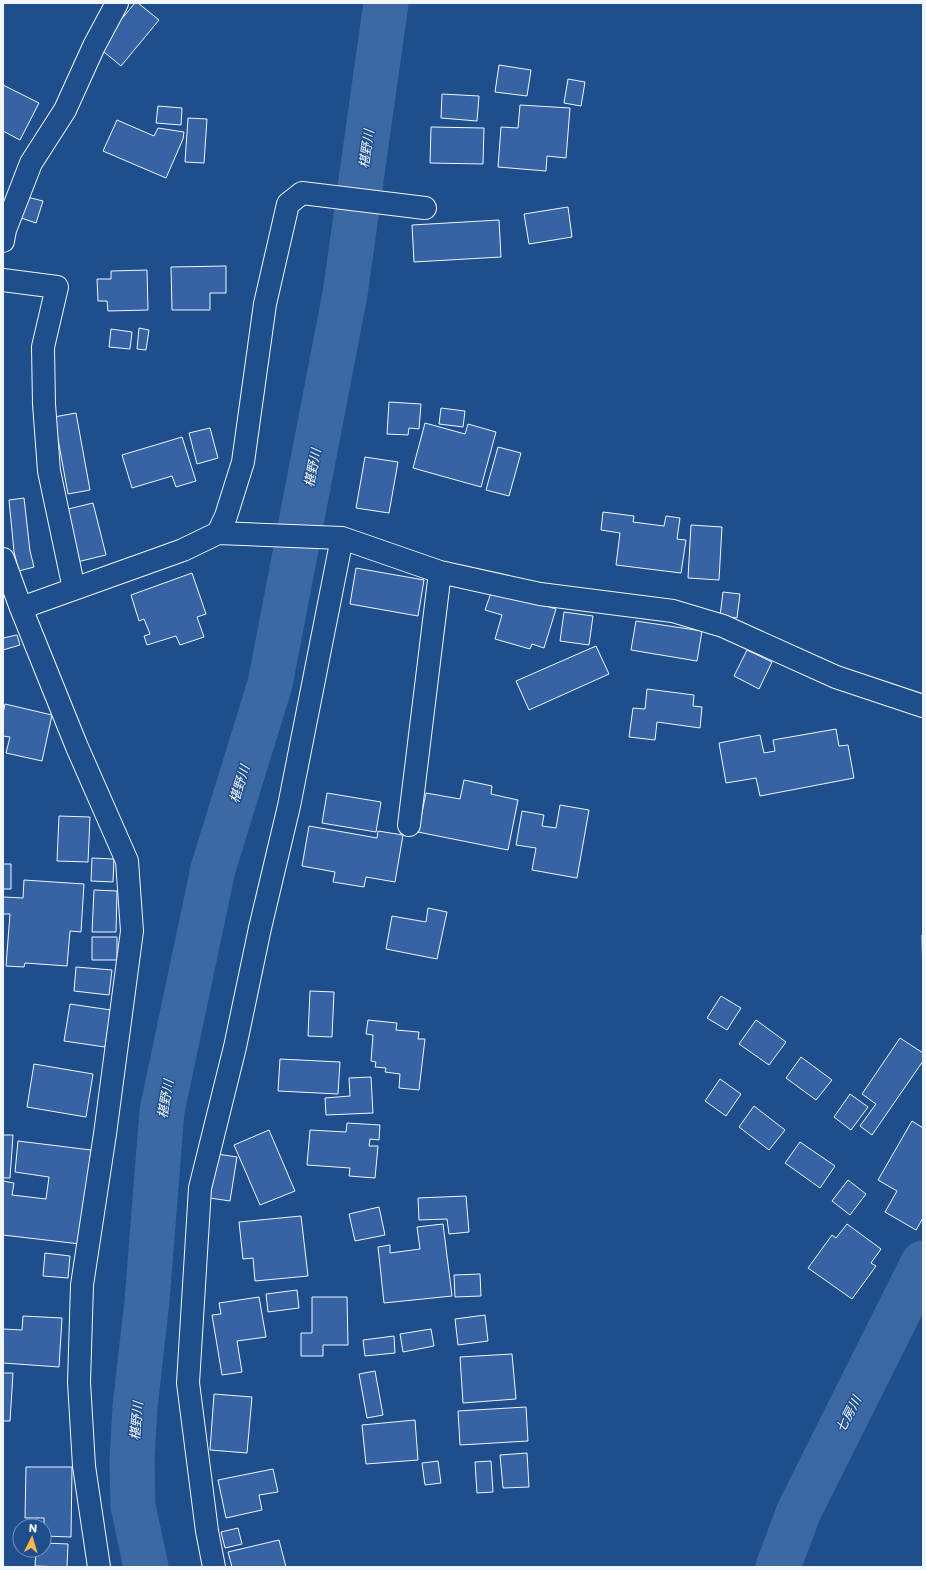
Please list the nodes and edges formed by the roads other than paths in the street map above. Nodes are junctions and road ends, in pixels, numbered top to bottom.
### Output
1 (116, 3) edge
2 (425, 208) dead end
3 (3, 241) edge
4 (3, 280) edge
5 (226, 533) junction
6 (338, 538) junction
7 (3, 560) edge
8 (440, 572) junction
9 (69, 591) junction
10 (31, 605) junction
11 (923, 706) edge
12 (409, 824) dead end
13 (99, 1567) edge
14 (214, 1567) edge

1 - 3 street
2 - 5 street
4 - 9 street
5 - 6 street
5 - 9 street
6 - 8 street
6 - 14 street
7 - 10 street
8 - 11 street
8 - 12 street
9 - 10 street
10 - 13 street

